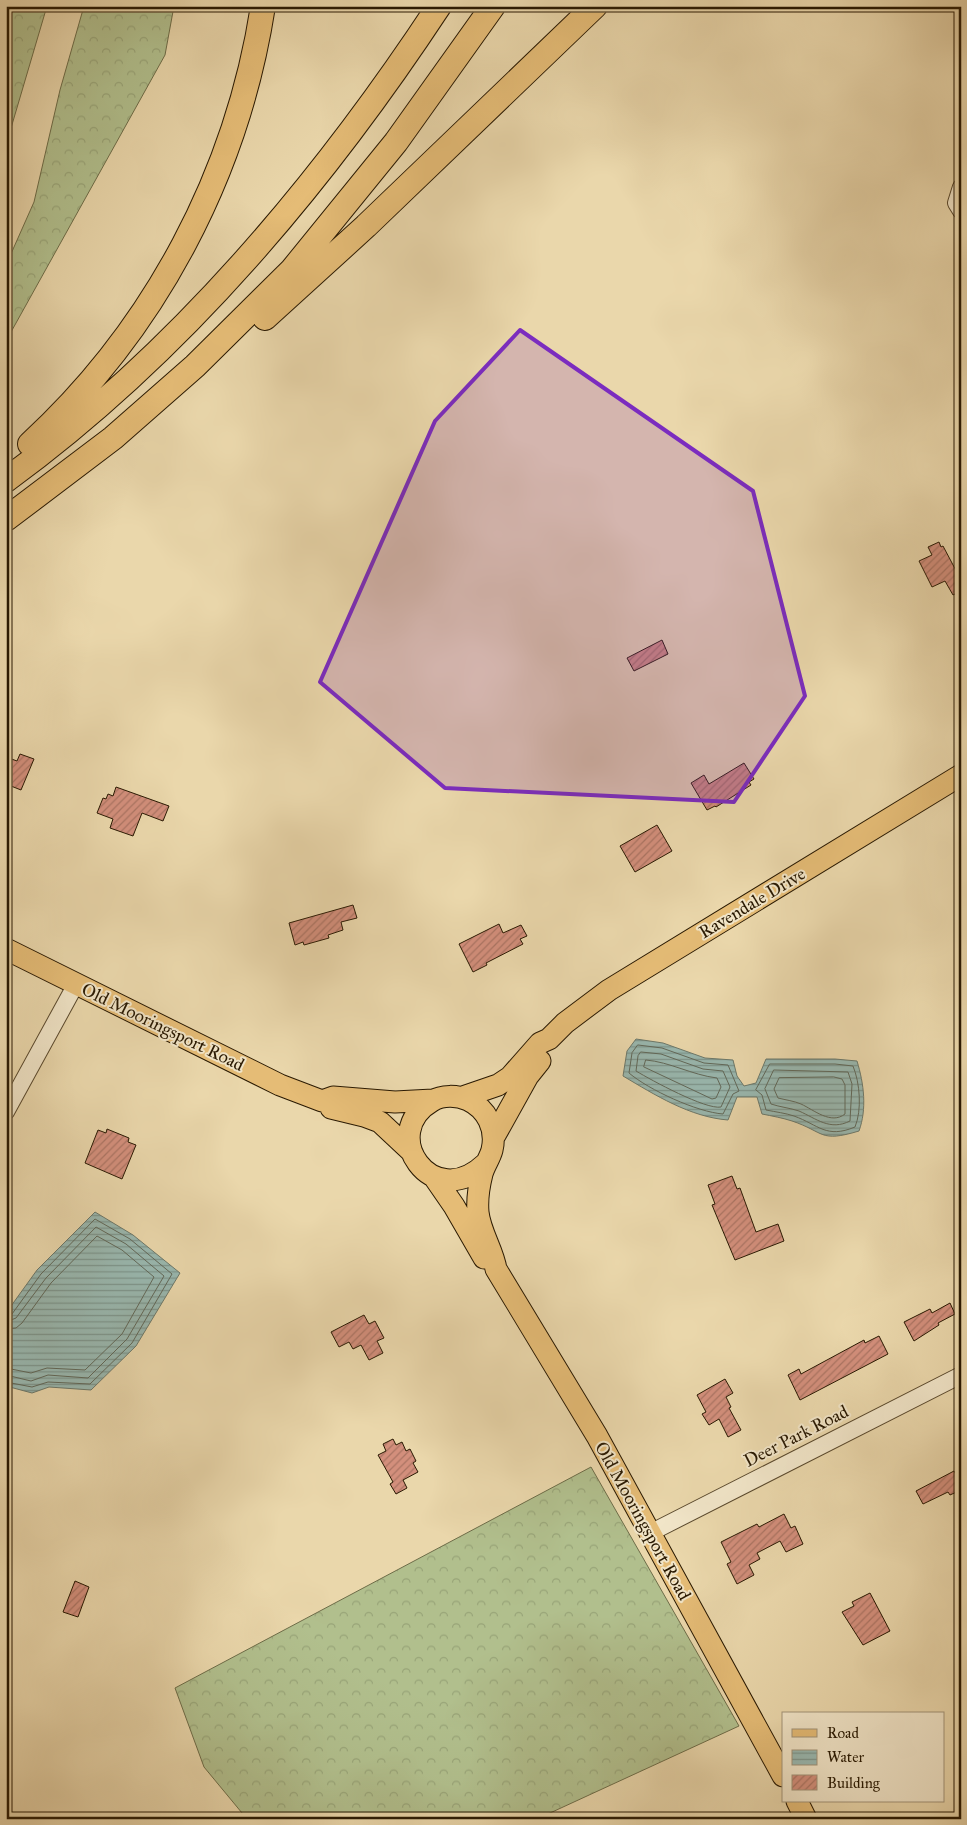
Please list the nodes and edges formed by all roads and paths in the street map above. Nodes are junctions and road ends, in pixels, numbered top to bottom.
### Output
1 (263, 6) edge
2 (439, 6) edge
3 (492, 6) edge
4 (595, 6) edge
5 (961, 187) edge
6 (961, 211) edge
7 (113, 438) junction
8 (6, 465) edge
9 (6, 480) edge
10 (6, 519) edge
11 (961, 775) edge
12 (6, 949) edge
13 (76, 984) junction
14 (549, 1039) junction
15 (463, 1098) junction
16 (322, 1100) junction
17 (433, 1100) junction
18 (6, 1112) edge
19 (494, 1137) junction
20 (410, 1151) junction
21 (485, 1164) junction
22 (434, 1177) junction
23 (496, 1269) junction
24 (961, 1375) edge
25 (650, 1533) junction
26 (782, 1774) edge
27 (798, 1802) edge
28 (806, 1819) edge

1 - 8 highway
2 - 9 highway
3 - 7 highway
4 - 7 highway
5 - 6 street
7 - 10 highway
11 - 14 main road, Ravendale Drive
12 - 13 main road, Old Mooringsport Road
13 - 16 main road, Old Mooringsport Road
13 - 18 street
14 - 15 main road, Ravendale Drive
14 - 19 main road, Ravendale Drive
15 - 17 main road, Old Mooringsport Road
15 - 19 main road
16 - 17 main road, Old Mooringsport Road
16 - 20 main road, Old Mooringsport Road
17 - 20 main road
19 - 21 main road, Old Mooringsport Road
20 - 22 main road, Old Mooringsport Road
21 - 22 main road
21 - 23 main road, Old Mooringsport Road
22 - 23 main road, Old Mooringsport Road
23 - 25 main road, Old Mooringsport Road
24 - 25 street, Deer Park Road
25 - 26 main road, Old Mooringsport Road
27 - 28 main road

